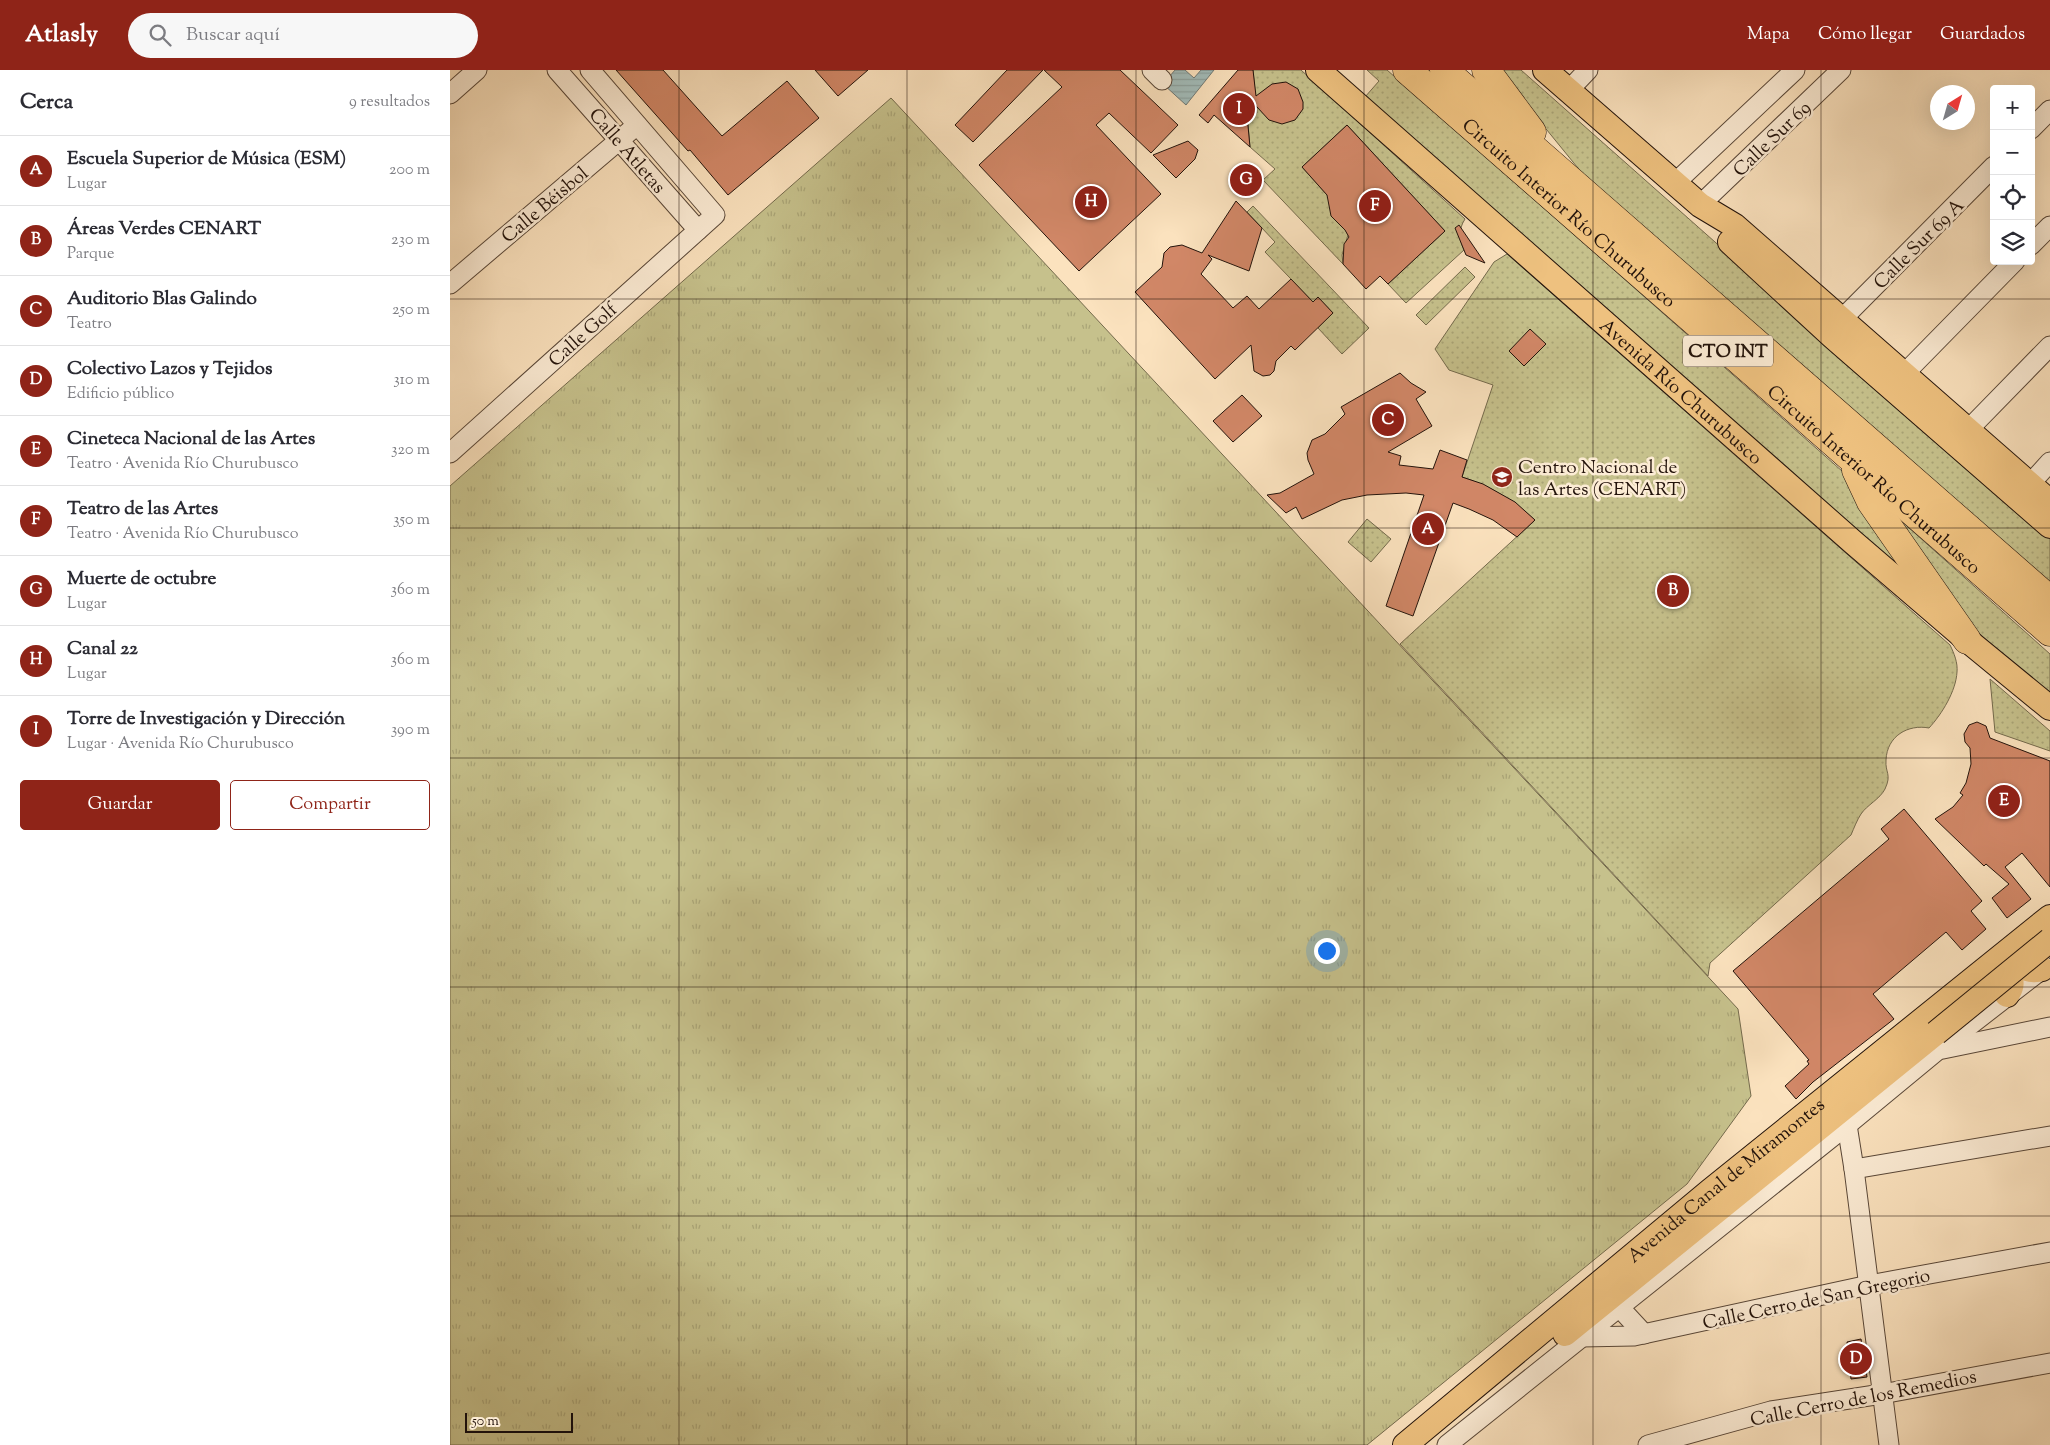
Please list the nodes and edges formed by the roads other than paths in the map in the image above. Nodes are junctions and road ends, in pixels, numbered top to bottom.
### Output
1 (477, 70) edge
2 (557, 70) edge
3 (590, 70) edge
4 (1318, 70) edge
5 (1407, 70) edge
6 (1444, 70) edge
7 (1486, 70) edge
8 (1544, 70) edge
9 (1588, 70) edge
10 (1795, 70) edge
11 (1841, 70) edge
12 (1568, 91) junction
13 (450, 94) edge
14 (2050, 110) edge
15 (2035, 124) edge
16 (637, 125) junction
17 (619, 140) junction
18 (1990, 170) edge
19 (1568, 179) junction
20 (1674, 183) junction
21 (1700, 206) junction
22 (715, 215) joint
23 (2050, 226) edge
24 (698, 230) junction
25 (2035, 241) edge
26 (2011, 265) edge
27 (450, 284) edge
28 (1837, 327) junction
29 (2050, 346) edge
30 (1904, 374) junction
31 (1968, 430) junction
32 (450, 453) edge
33 (1850, 458) junction
34 (2050, 462) edge
35 (2030, 484) junction
36 (2050, 502) edge
37 (2050, 526) edge
38 (2050, 600) edge
39 (2050, 632) edge
40 (1966, 640) junction
41 (2050, 708) edge
42 (2050, 917) edge
43 (2021, 940) junction
44 (2050, 940) edge
45 (1992, 963) junction
46 (2046, 966) edge
47 (2007, 995) junction
48 (2050, 1027) edge
49 (1937, 1041) junction
50 (1847, 1125) junction
51 (2050, 1136) edge
52 (1823, 1142) junction
53 (1772, 1167) junction
54 (1854, 1169) junction
55 (2050, 1252) edge
56 (1869, 1285) junction
57 (1619, 1307) junction
58 (1644, 1334) junction
59 (1581, 1337) junction
60 (2050, 1363) edge
61 (1882, 1394) junction
62 (1405, 1445) edge
63 (1428, 1445) edge
64 (1447, 1445) edge
65 (1648, 1445) edge
66 (1889, 1445) edge

1 - 13 street
2 - 17 street, Calle Atletas
3 - 16 street, Calle Atletas
4 - 40 main road, Avenida Río Churubusco / CTO INT
5 - 33 highway, Circuito Interior Río Churubusco / CTO INT
6 - 19 highway, Circuito Interior Río Churubusco / CTO INT
7 - 19 highway
8 - 12 main road
9 - 12 street
10 - 20 street, Calle Sur 69
11 - 21 street, Calle Sur 69
12 - 20 main road
14 - 15 street
16 - 17 street, Calle Béisbol
16 - 22 street, Calle Atletas
17 - 24 street, Calle Atletas
17 - 27 street, Calle Béisbol
18 - 28 street, Calle Sur 69 A
19 - 38 highway, Circuito Interior Río Churubusco / CTO INT
20 - 21 main road
21 - 28 main road
22 - 24 street, Calle Golf
23 - 25 street
24 - 32 street, Calle Golf
26 - 30 street
28 - 30 main road
28 - 37 main road
29 - 31 street
30 - 31 main road
31 - 35 main road
33 - 39 highway, Circuito Interior Río Churubusco / CTO INT
33 - 40 highway
34 - 35 street
35 - 36 main road
40 - 41 main road, Avenida Río Churubusco / CTO INT
42 - 43 main road, Avenida Canal de Miramontes
43 - 45 main road, Avenida Canal de Miramontes
43 - 46 main road
44 - 49 main road, bridge
45 - 47 main road
45 - 62 main road, Avenida Canal de Miramontes
46 - 47 street, Avenida Canal de Miramontes
47 - 49 street, Avenida Canal de Miramontes
48 - 49 street
49 - 50 street, Avenida Canal de Miramontes
49 - 53 main road, Avenida Canal de Miramontes
50 - 52 street, Avenida Canal de Miramontes
50 - 54 street
51 - 54 street
52 - 53 main road
52 - 57 street, Avenida Canal de Miramontes
53 - 63 main road, Avenida Canal de Miramontes
54 - 56 street
55 - 56 street, Calle Cerro de San Gregorio
56 - 58 street, Calle Cerro de San Gregorio
56 - 61 street
57 - 58 street
57 - 59 street, Avenida Canal de Miramontes
58 - 59 street, Calle Cerro de San Gregorio
59 - 64 street, Avenida Canal de Miramontes
60 - 61 street, Calle Cerro de los Remedios
61 - 65 street, Calle Cerro de los Remedios
61 - 66 street

